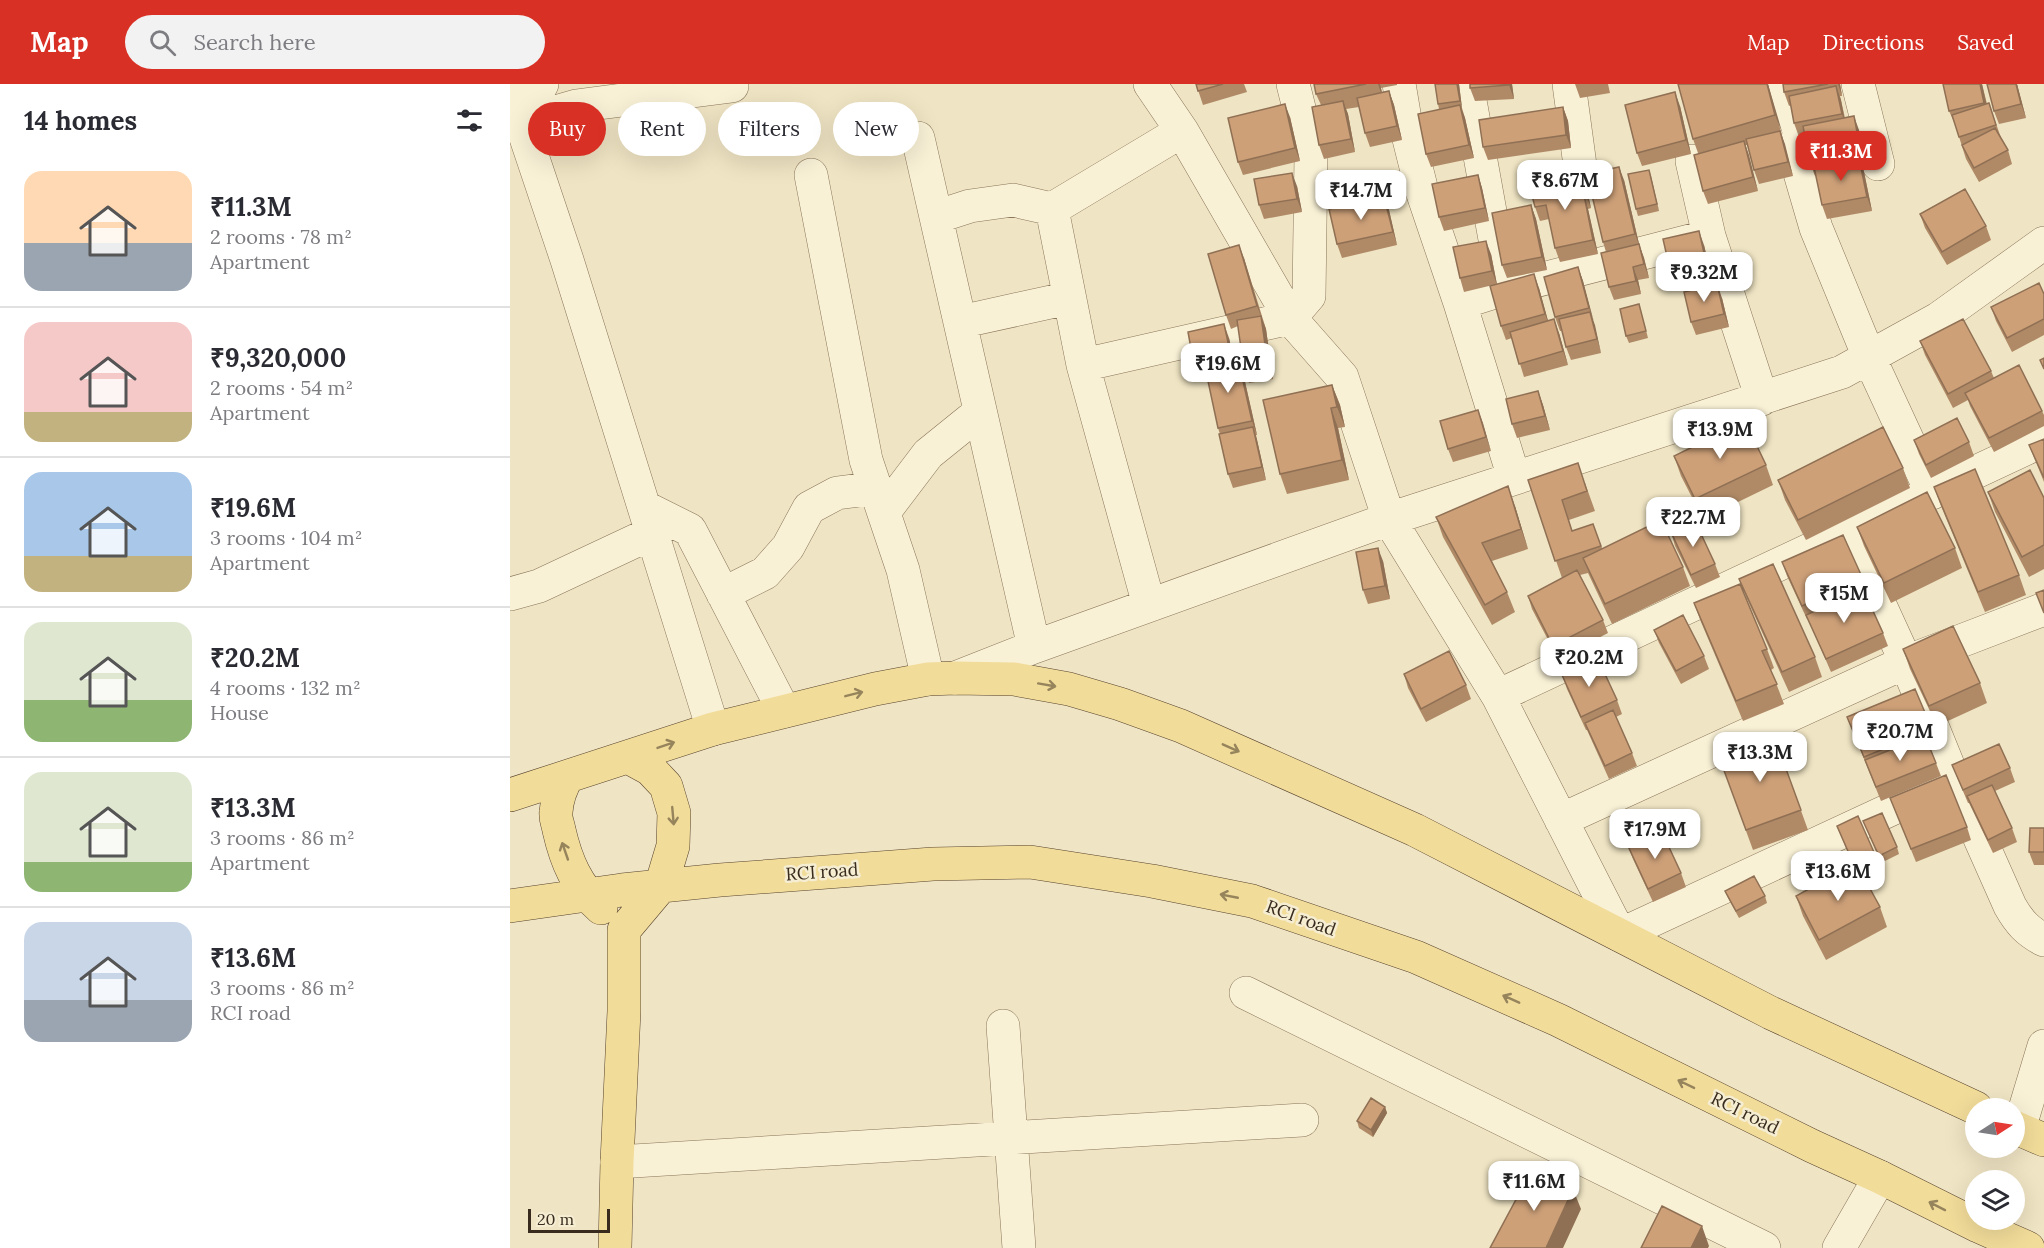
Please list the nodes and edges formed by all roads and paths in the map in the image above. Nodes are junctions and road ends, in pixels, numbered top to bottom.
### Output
1 (542, 84) edge
2 (1150, 84) edge
3 (1293, 84) edge
4 (1399, 84) edge
5 (1467, 84) edge
6 (1569, 84) edge
7 (1774, 84) edge
8 (1858, 84) edge
9 (732, 86) dead end
10 (510, 90) edge
11 (521, 122) junction
12 (1182, 131) junction
13 (919, 142) edge
14 (1692, 161) edge
15 (1878, 164) dead end
16 (811, 175) dead end
17 (1582, 180) edge
18 (1052, 209) junction
19 (936, 217) junction
20 (1709, 236) junction
21 (2044, 243) edge
22 (1504, 288) junction
23 (1069, 298) junction
24 (1460, 303) junction
25 (1290, 318) junction
26 (960, 322) junction
27 (1869, 357) junction
28 (1083, 365) junction
29 (1762, 399) junction
30 (980, 412) junction
31 (2044, 440) edge
32 (1514, 478) junction
33 (1932, 493) junction
34 (880, 500) junction
35 (1389, 519) junction
36 (648, 520) junction
37 (1847, 533) junction
38 (510, 594) edge
39 (723, 594) junction
40 (1149, 605) junction
41 (2044, 609) edge
42 (1034, 646) junction
43 (1906, 662) junction
44 (941, 678) junction
45 (1498, 696) junction
46 (784, 711) junction
47 (713, 729) junction
48 (628, 758) junction
49 (568, 776) junction
50 (1954, 780) junction
51 (510, 795) edge
52 (1561, 820) junction
53 (661, 885) junction
54 (586, 895) junction
55 (510, 906) edge
56 (624, 930) junction
57 (1620, 935) junction
58 (2044, 940) edge
59 (1246, 993) dead end
60 (1003, 1026) dead end
61 (2044, 1046) edge
62 (1965, 1103) edge
63 (1302, 1120) dead end
64 (2026, 1132) edge
65 (1011, 1138) junction
66 (617, 1162) junction
67 (1880, 1177) junction
68 (615, 1248) edge
69 (1020, 1248) edge
70 (1764, 1248) edge
71 (1839, 1248) edge
72 (2028, 1248) edge

1 - 11 street
2 - 12 street
3 - 25 street
4 - 24 street
5 - 22 street
6 - 17 street
7 - 27 street
8 - 15 street
9 - 11 street
10 - 11 street
11 - 36 street
12 - 18 street
12 - 25 street
13 - 19 street
14 - 20 street
16 - 34 street
18 - 19 street
18 - 23 street
19 - 26 street
20 - 22 street
20 - 29 street
21 - 27 street
22 - 24 street
23 - 26 street
23 - 28 street
24 - 32 street
25 - 28 street
25 - 35 street
26 - 30 street
27 - 29 street
27 - 33 street
28 - 40 street
29 - 32 street
30 - 34 street
30 - 42 street
31 - 33 street
32 - 35 street
33 - 37 street
34 - 39 street
34 - 44 street
35 - 40 street
35 - 45 street
36 - 38 street
36 - 39 street
36 - 47 street
37 - 43 street
37 - 45 street
39 - 46 street
40 - 42 street
41 - 43 street
42 - 44 street
43 - 50 street
43 - 52 street
46 -> 44 main road
44 -> 57 main road
45 - 52 street
46 - 47 main road
48 -> 47 main road
48 - 49 main road
48 -> 53 main road
49 - 51 main road
54 -> 49 main road
50 - 57 street
50 - 58 street
52 - 57 street
53 - 54 main road, RCI road
53 - 56 main road
67 -> 53 main road, RCI road
54 - 55 main road, RCI road
54 - 56 main road
56 - 66 main road
57 - 62 main road
59 - 70 street
60 - 65 street
61 - 64 street
63 - 65 street
65 - 66 street
65 - 69 street
66 - 68 main road
67 - 71 street
72 -> 67 main road, RCI road

